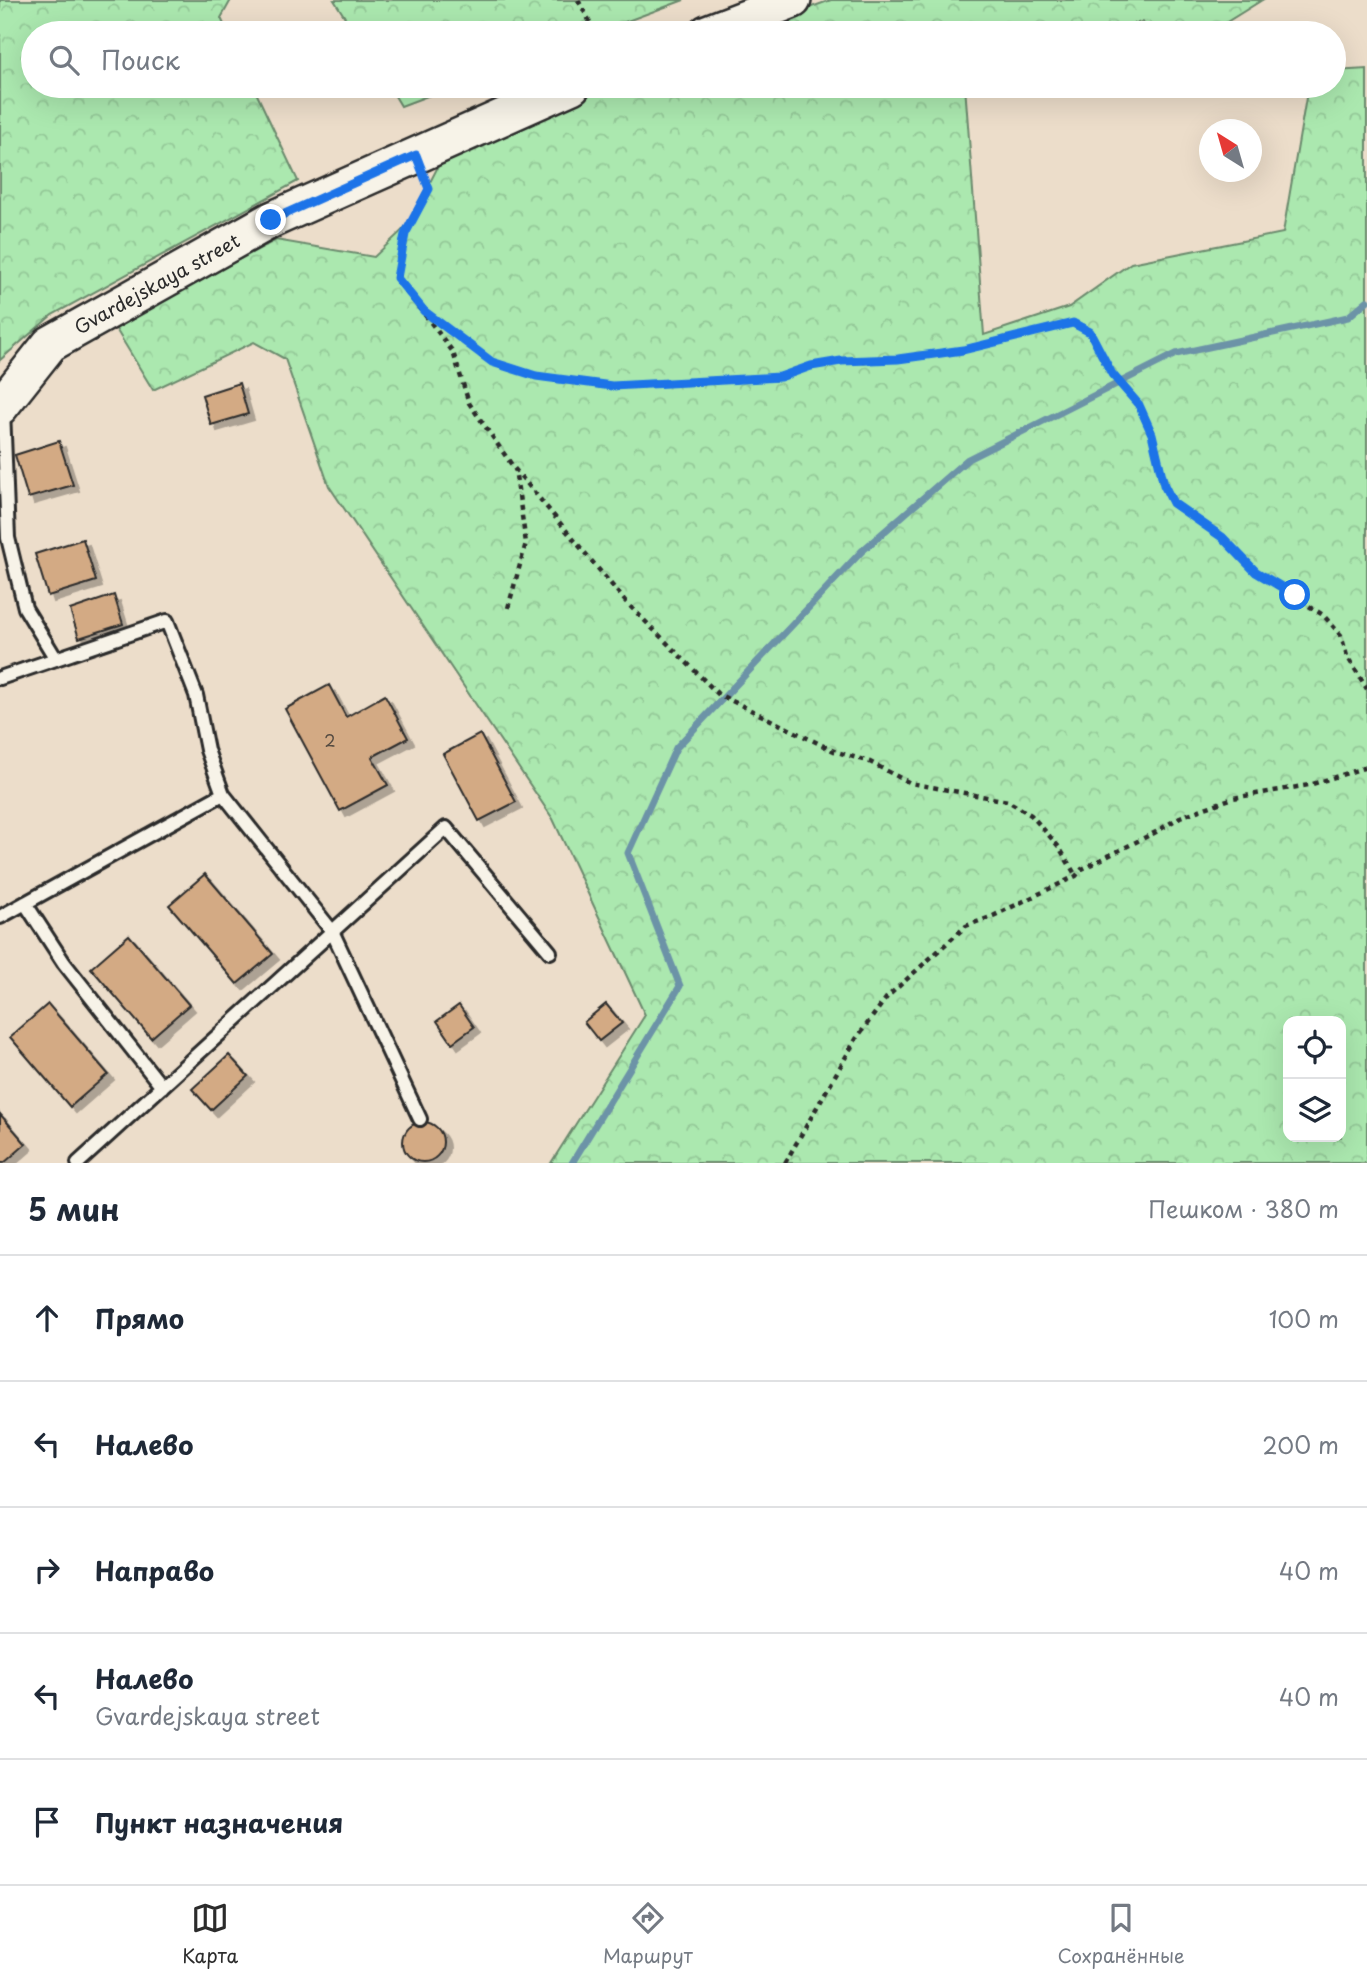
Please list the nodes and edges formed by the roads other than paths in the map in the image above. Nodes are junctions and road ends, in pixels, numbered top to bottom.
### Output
1 (793, 0) edge
2 (738, 21) edge
3 (545, 98) edge
4 (2, 406) edge
5 (56, 659) junction
6 (0, 678) edge
7 (223, 794) junction
8 (25, 903) junction
9 (0, 917) edge
10 (332, 931) junction
11 (550, 952) dead end
12 (162, 1087) junction
13 (420, 1119) dead end
14 (78, 1163) edge

1 - 2 street
3 - 4 street, Gvardejskaya street
4 - 5 lane
5 - 6 lane
5 - 7 lane
7 - 8 lane
7 - 10 lane
8 - 9 lane
8 - 12 lane
10 - 11 lane
10 - 12 lane
10 - 13 lane
12 - 14 lane

